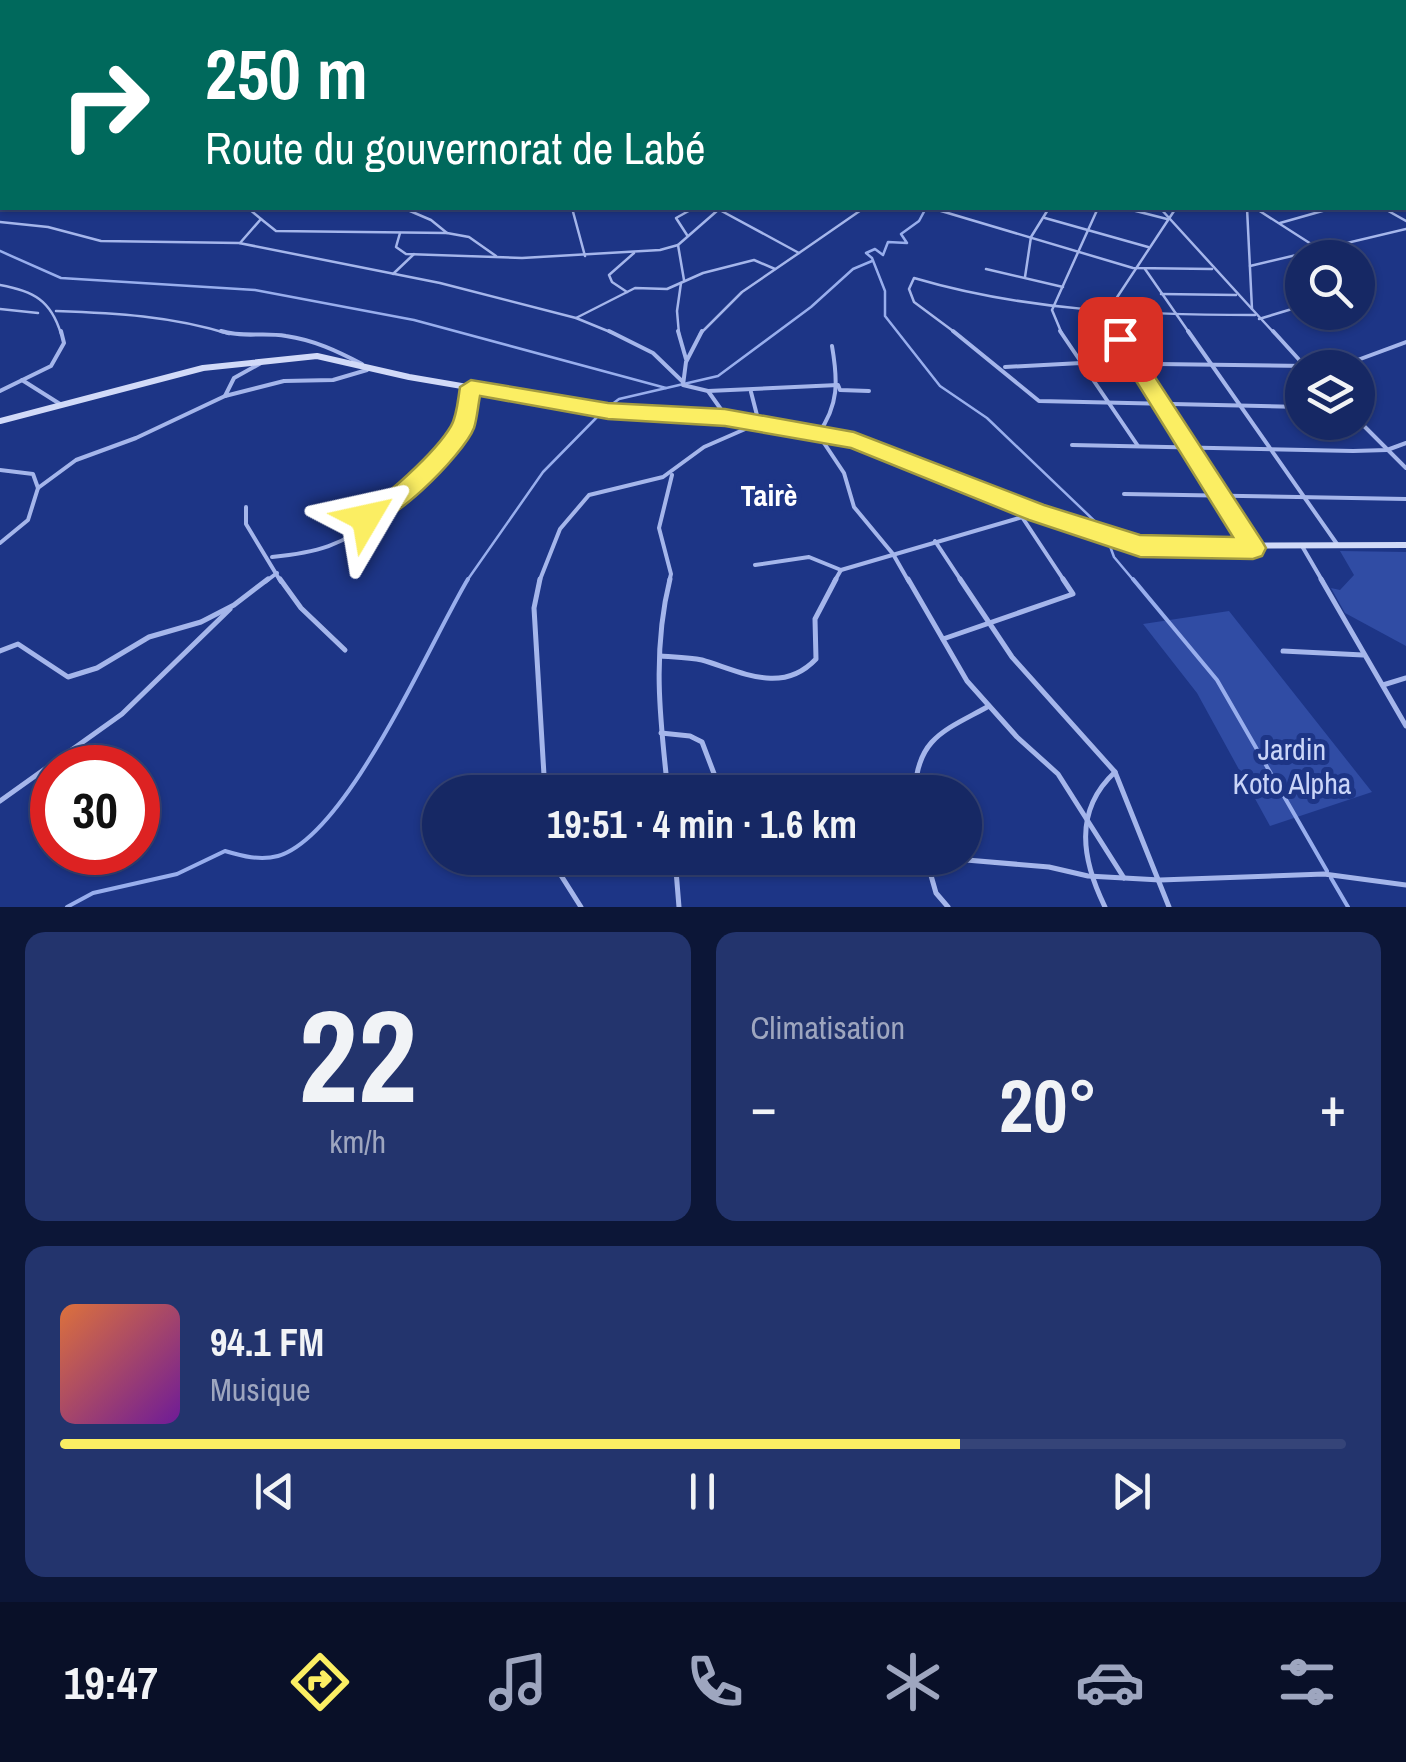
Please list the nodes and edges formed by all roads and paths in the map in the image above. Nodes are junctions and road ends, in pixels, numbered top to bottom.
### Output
1 (250, 210) edge
2 (408, 210) edge
3 (573, 210) edge
4 (690, 210) edge
5 (716, 210) edge
6 (719, 210) edge
7 (861, 210) edge
8 (939, 210) edge
9 (1049, 210) edge
10 (1097, 210) edge
11 (1133, 210) edge
12 (1162, 210) edge
13 (1174, 210) edge
14 (1246, 210) edge
15 (1258, 210) edge
16 (1326, 210) edge
17 (1045, 218) junction
18 (1168, 218) junction
19 (261, 219) junction
20 (0, 222) edge
21 (1280, 224) junction
22 (1406, 229) edge
23 (1088, 230) junction
24 (400, 233) junction
25 (447, 233) junction
26 (687, 234) junction
27 (1030, 237) junction
28 (1306, 240) edge
29 (1362, 240) edge
30 (239, 243) junction
31 (678, 246) junction
32 (1148, 247) junction
33 (1079, 252) junction
34 (634, 253) junction
35 (799, 253) junction
36 (414, 254) junction
37 (496, 256) junction
38 (586, 256) junction
39 (1285, 258) edge
40 (1249, 266) junction
41 (1133, 268) junction
42 (776, 269) junction
43 (986, 269) dead end
44 (1145, 269) junction
45 (1212, 269) junction
46 (394, 274) junction
47 (1025, 278) junction
48 (683, 283) junction
49 (0, 285) edge
50 (1063, 287) junction
51 (627, 292) junction
52 (1161, 294) junction
53 (1236, 294) junction
54 (0, 309) edge
55 (1252, 309) junction
56 (1052, 310) junction
57 (1285, 310) edge
58 (56, 312) junction
59 (38, 313) dead end
60 (1106, 314) junction
61 (1176, 316) junction
62 (1257, 317) junction
63 (576, 318) junction
64 (1406, 342) edge
65 (832, 346) dead end
66 (1289, 350) edge
67 (1375, 354) edge
68 (686, 359) junction
69 (268, 360) junction
70 (1081, 363) junction
71 (1134, 364) junction
72 (365, 366) junction
73 (1212, 366) junction
74 (1002, 367) junction
75 (1285, 367) edge
76 (376, 368) junction
77 (22, 380) junction
78 (682, 381) junction
79 (838, 386) junction
80 (471, 387) junction
81 (0, 391) edge
82 (708, 391) junction
83 (869, 391) dead end
84 (751, 392) junction
85 (225, 396) junction
86 (60, 404) junction
87 (1110, 404) junction
88 (1160, 405) junction
89 (1240, 406) junction
90 (1285, 407) edge
91 (725, 418) junction
92 (0, 421) edge
93 (759, 424) junction
94 (818, 434) junction
95 (1375, 438) edge
96 (1406, 443) edge
97 (1072, 445) dead end
98 (1138, 446) junction
99 (1188, 448) junction
100 (1270, 450) junction
101 (1387, 450) junction
102 (1406, 468) edge
103 (0, 470) edge
104 (674, 470) junction
105 (38, 488) junction
106 (1124, 494) dead end
107 (1219, 496) junction
108 (1406, 499) edge
109 (1306, 500) junction
110 (246, 507) dead end
111 (322, 512) dead end
112 (1038, 513) junction
113 (376, 515) junction
114 (1022, 517) junction
115 (935, 541) junction
116 (0, 543) edge
117 (1337, 545) junction
118 (1406, 545) edge
119 (1302, 546) junction
120 (1253, 548) junction
121 (893, 554) junction
122 (271, 558) junction
123 (755, 565) dead end
124 (841, 570) junction
125 (277, 573) junction
126 (234, 605) junction
127 (987, 620) junction
128 (942, 640) junction
129 (345, 650) dead end
130 (0, 651) edge
131 (1283, 651) dead end
132 (1365, 655) junction
133 (661, 656) junction
134 (1406, 678) edge
135 (1382, 685) junction
136 (989, 706) junction
137 (1406, 726) edge
138 (660, 733) junction
139 (1114, 772) junction
140 (544, 775) edge
141 (666, 775) edge
142 (715, 775) edge
143 (916, 775) edge
144 (0, 801) edge
145 (1086, 815) junction
146 (982, 861) edge
147 (561, 875) edge
148 (676, 875) edge
149 (929, 875) edge
150 (1088, 876) junction
151 (1124, 878) junction
152 (1160, 880) junction
153 (1406, 884) edge
154 (581, 907) edge
155 (679, 907) edge
156 (948, 907) edge
157 (1105, 907) edge
158 (1169, 907) edge

1 - 19 street
2 - 25 street
3 - 38 street
4 - 26 street
5 - 26 street
6 - 35 street
7 - 35 street
8 - 27 street
9 - 17 street
10 - 23 street
11 - 18 street
12 - 18 street
13 - 18 street
14 - 40 street
15 - 21 street
16 - 21 street
17 - 23 street
17 - 27 street
18 - 32 street
18 - 45 street
19 - 24 street
19 - 30 street
20 - 30 street
21 - 28 street
22 - 29 street
23 - 32 street
23 - 33 street
24 - 25 street
24 - 36 street
25 - 37 street
26 - 31 street
27 - 33 street
27 - 47 street
30 - 46 street
31 - 34 street
31 - 48 street
32 - 41 street
33 - 41 street
33 - 50 street
34 - 38 street
34 - 51 street
35 - 42 street
36 - 37 street
36 - 46 street
37 - 38 street
39 - 40 street
40 - 55 street
41 - 44 street
41 - 60 street
42 - 48 street
42 - 68 street
43 - 47 street
44 - 45 street
44 - 52 street
45 - 53 street
46 - 63 street
47 - 50 street
48 - 51 street
48 - 68 street
49 - 58 street
50 - 56 street
51 - 63 street
52 - 53 street
52 - 61 street
53 - 55 street
54 - 59 street
55 - 62 street
56 - 60 street
56 - 70 street
56 - 74 street
57 - 62 street
58 - 72 street
58 - 77 street
60 - 61 street
60 - 71 street
61 - 62 street
61 - 73 street
62 - 66 street
63 - 78 street
64 - 67 street
65 - 79 street
68 - 78 street
69 - 72 street
69 - 85 street
69 - 86 street
70 - 71 street
70 - 74 street
70 - 87 street
71 - 73 street
71 - 88 street
72 - 76 street
73 - 75 street
73 - 89 street
74 - 87 street
76 - 80 street
76 - 85 street
77 - 81 street
77 - 86 street
78 - 82 street
79 - 83 street
79 - 84 street
79 - 94 street
80 - 91 street
80 - 113 street
82 - 84 street
82 - 91 street
84 - 93 street
85 - 105 street
86 - 92 street
87 - 88 street
87 - 98 street
88 - 89 street
88 - 99 street
89 - 90 street
89 - 100 street
91 - 93 street
93 - 94 street
93 - 104 street
94 - 112 street
94 - 121 street
95 - 101 street
96 - 101 street
97 - 98 street
98 - 99 street
99 - 100 street
99 - 107 street
100 - 101 street
100 - 109 street
101 - 102 street
103 - 105 street
104 - 133 street
104 - 140 street
105 - 116 street
106 - 107 street
107 - 109 street
107 - 120 street
108 - 109 street
109 - 117 street
110 - 122 street
111 - 113 street
112 - 114 street
112 - 120 street
113 - 122 street
114 - 115 street
114 - 127 street
115 - 121 street
115 - 127 street
117 - 118 street
117 - 119 street
119 - 120 street
119 - 132 street
121 - 124 street
121 - 128 street
122 - 125 street
123 - 124 street
124 - 133 street
125 - 126 street
125 - 129 street
126 - 130 street
126 - 144 street
127 - 128 street
127 - 139 street
128 - 136 street
131 - 132 street
132 - 135 street
133 - 138 street
134 - 135 street
135 - 137 street
136 - 143 street
136 - 145 street
138 - 141 street
138 - 142 street
139 - 145 street
139 - 152 street
145 - 150 street
145 - 151 street
146 - 150 street
147 - 154 street
148 - 155 street
149 - 156 street
150 - 151 street
150 - 157 street
151 - 152 street
152 - 153 street
152 - 158 street

